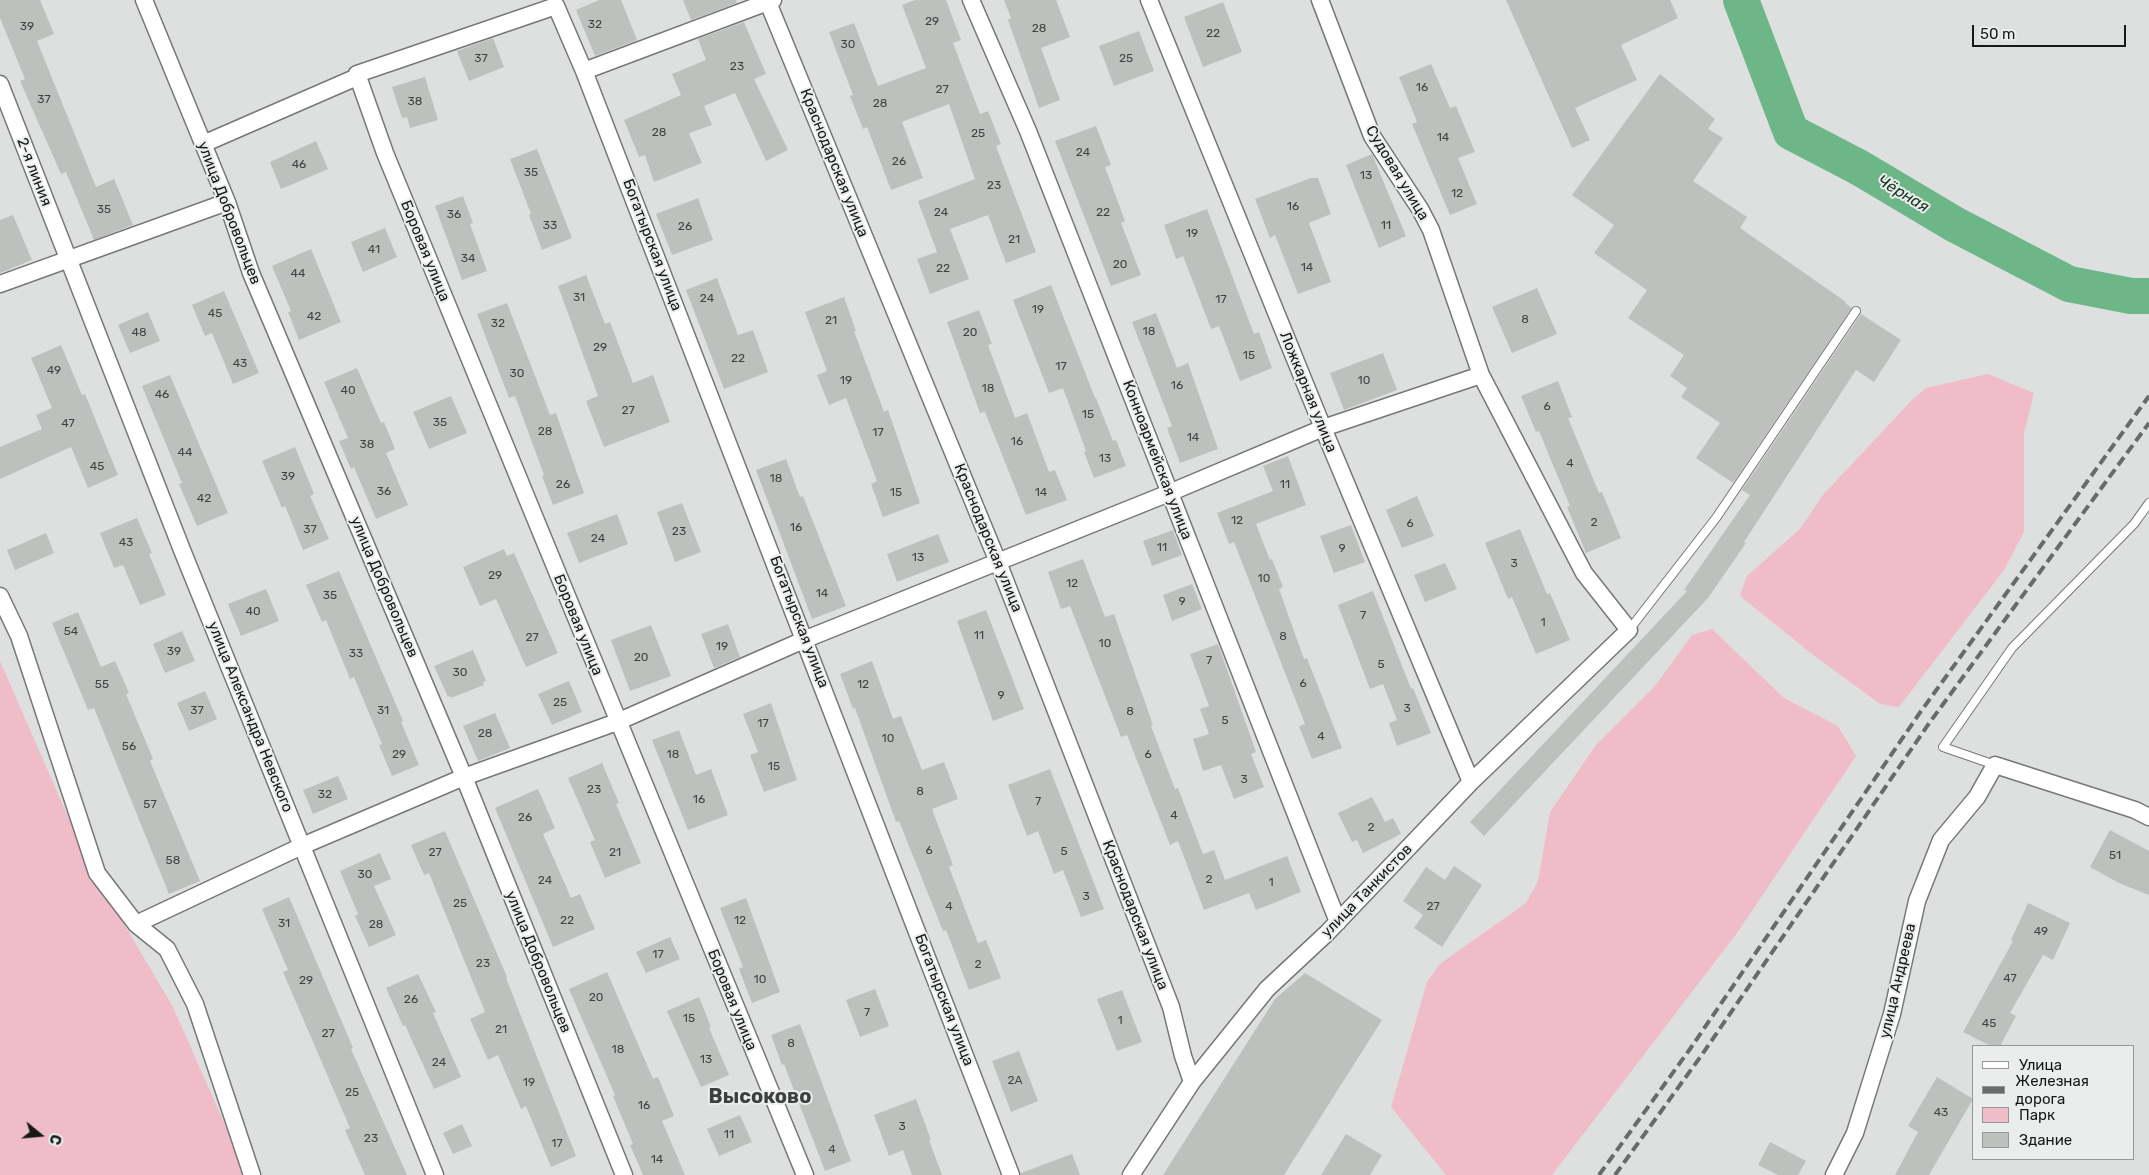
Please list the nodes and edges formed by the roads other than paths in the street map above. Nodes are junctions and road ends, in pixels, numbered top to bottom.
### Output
1 (144, 0) edge
2 (971, 0) edge
3 (1149, 0) edge
4 (1320, 0) edge
5 (770, 1) edge
6 (584, 71) junction
7 (357, 74) junction
8 (0, 84) edge
9 (203, 144) junction
10 (226, 202) junction
11 (68, 259) junction
12 (0, 284) edge
13 (1856, 311) dead end
14 (1481, 375) junction
15 (1322, 428) junction
16 (1169, 493) junction
17 (2149, 503) edge
18 (998, 562) junction
19 (0, 596) edge
20 (1629, 630) junction
21 (806, 639) junction
22 (617, 722) junction
23 (1995, 765) junction
24 (464, 777) junction
25 (1471, 782) junction
26 (2149, 817) edge
27 (302, 846) junction
28 (1338, 922) junction
29 (136, 924) junction
30 (1192, 1082) junction
31 (252, 1175) edge
32 (435, 1175) edge
33 (624, 1175) edge
34 (805, 1175) edge
35 (1011, 1175) edge
36 (1131, 1175) edge
37 (1834, 1175) edge

1 - 9 street, улица Добровольцев
2 - 16 street, Конноармейская улица
3 - 15 street, Ложкарная улица
4 - 14 street, Судовая улица
5 - 6 street
5 - 18 street, Краснодарская улица
6 - 7 street, Богатырская улица
6 - 21 street, Богатырская улица
7 - 9 street
7 - 22 street, Боровая улица
8 - 11 street, 2-я линия
9 - 10 street, улица Добровольцев
10 - 11 street
10 - 24 street, улица Добровольцев
11 - 12 street
11 - 27 street, улица Александра Невского
13 - 20 lane
14 - 15 street
14 - 20 street, Судовая улица
15 - 16 street
15 - 25 street, Ложкарная улица
16 - 18 street
16 - 28 street, Конноармейская улица
17 - 23 lane
18 - 21 street
18 - 30 street, Краснодарская улица
19 - 29 street
20 - 25 street, улица Танкистов
21 - 22 street
21 - 35 street, Богатырская улица
22 - 24 street
22 - 34 street, Боровая улица
23 - 26 street
23 - 37 street, улица Андреева
24 - 27 street
24 - 33 street, улица Добровольцев
25 - 28 street, улица Танкистов
27 - 29 street
27 - 32 street, улица Александра Невского
28 - 30 street, улица Танкистов
29 - 31 street
30 - 36 street, улица Танкистов

